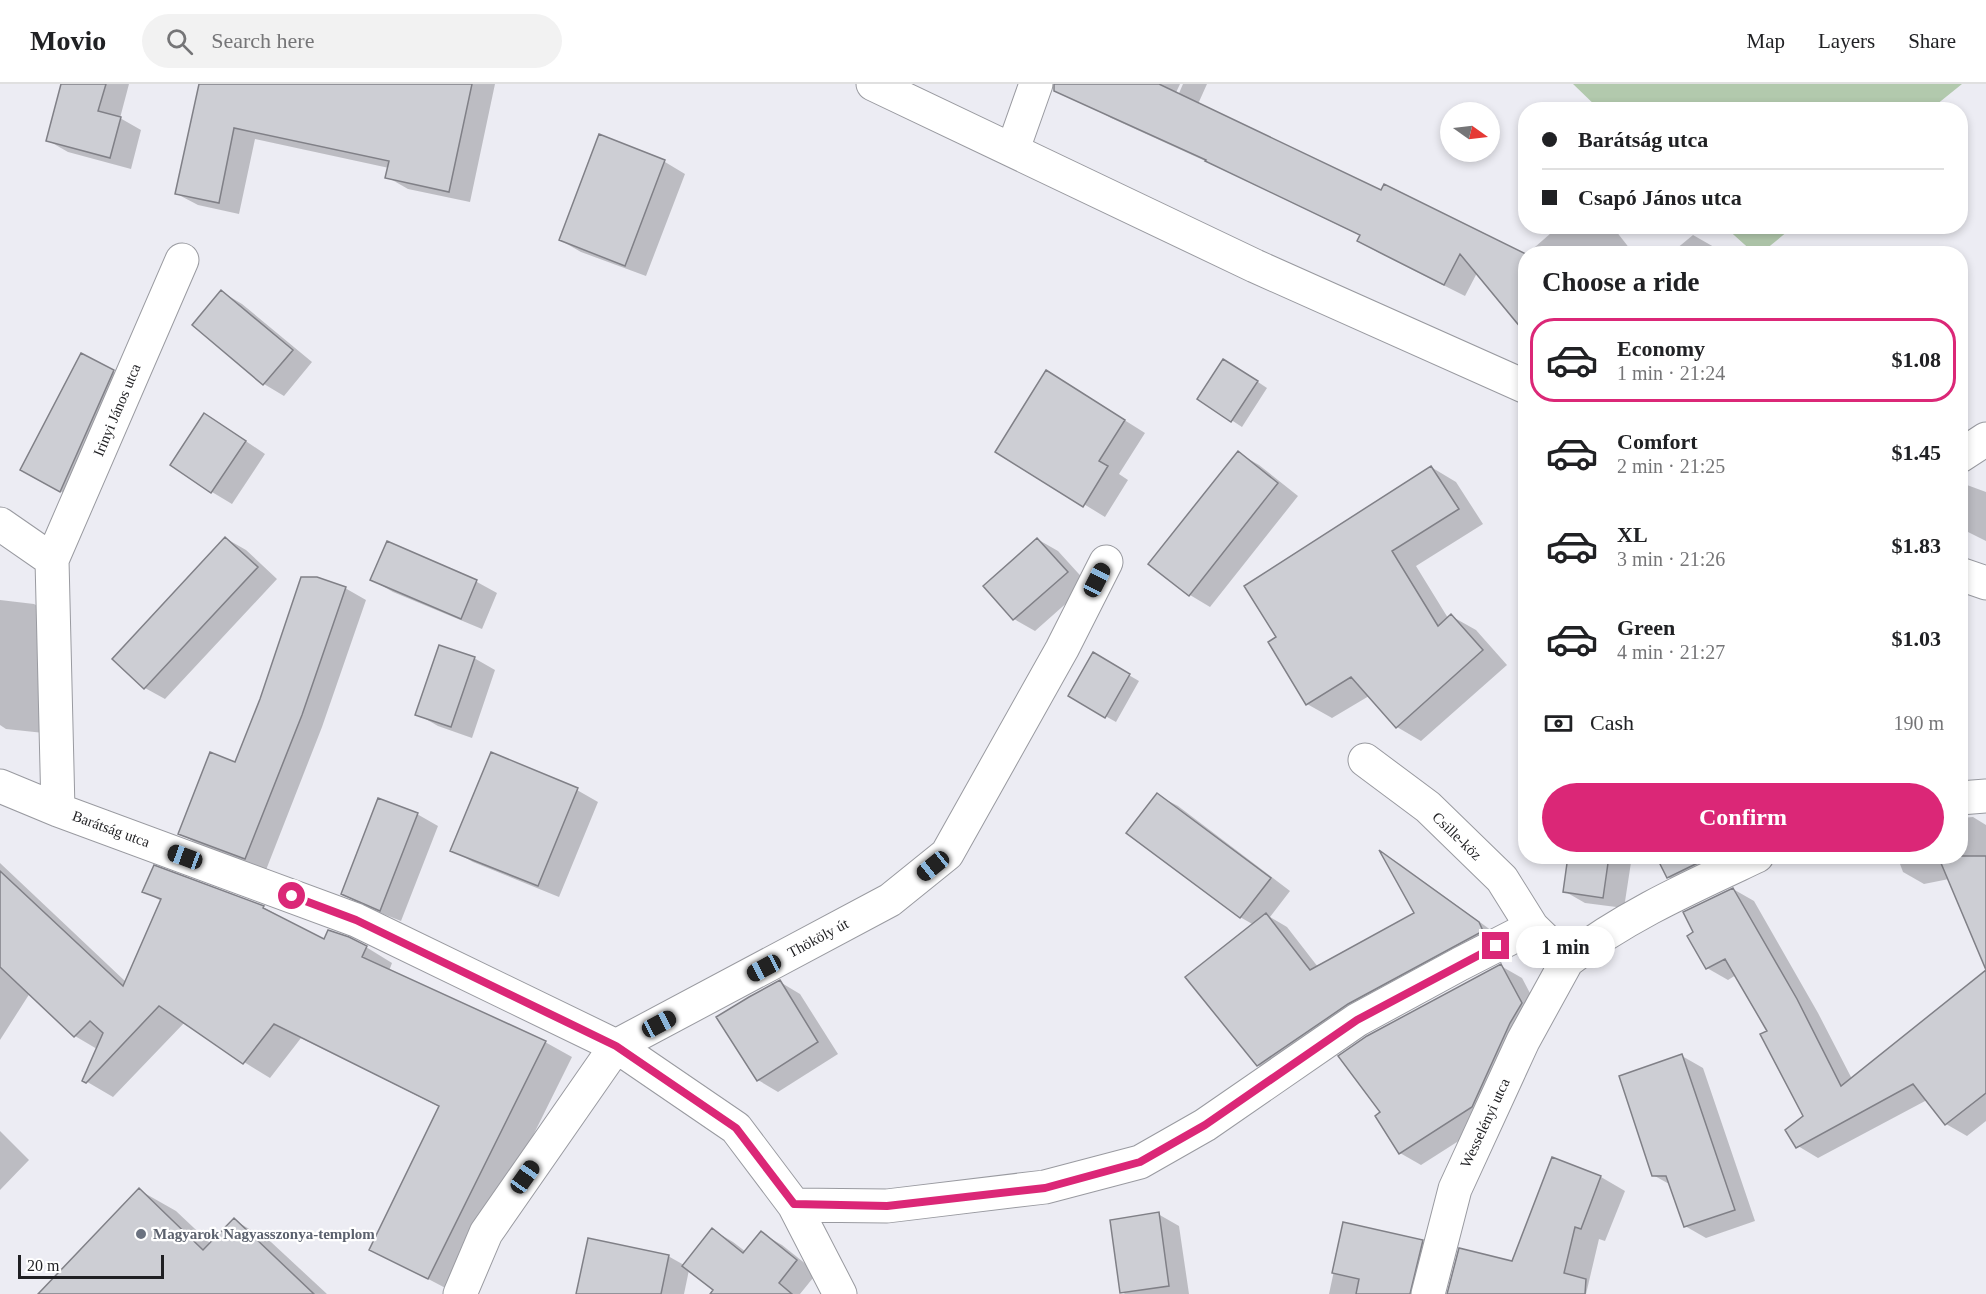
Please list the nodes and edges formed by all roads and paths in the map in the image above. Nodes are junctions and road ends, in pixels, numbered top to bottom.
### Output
1 (873, 84) edge
2 (1036, 84) edge
3 (1013, 149) junction
4 (182, 260) dead end
5 (1518, 383) edge
6 (1986, 438) edge
7 (1968, 450) edge
8 (0, 524) edge
9 (52, 560) junction
10 (1106, 562) dead end
11 (1968, 577) edge
12 (1986, 583) edge
13 (1365, 760) dead end
14 (0, 786) edge
15 (1986, 796) edge
16 (1968, 797) edge
17 (58, 810) junction
18 (1740, 864) edge
19 (1532, 927) junction
20 (1567, 961) junction
21 (616, 1046) junction
22 (794, 1204) junction
23 (460, 1294) edge
24 (840, 1294) edge
25 (1428, 1294) edge

1 - 3 street
2 - 3 street
3 - 5 street
4 - 9 street, Irinyi János utca
6 - 7 street
8 - 9 street
9 - 17 street, Irinyi János utca
10 - 21 street, Thököly út
11 - 12 street
13 - 19 street, Csille-köz
14 - 17 street, Barátság utca
15 - 16 street
17 - 21 street, Barátság utca
18 - 20 street
19 - 20 street, Csille-köz
19 - 22 street
20 - 25 street, Wesselényi utca
21 - 22 street, Barátság utca
21 - 23 street, Thököly út
22 - 24 street, Barátság utca

